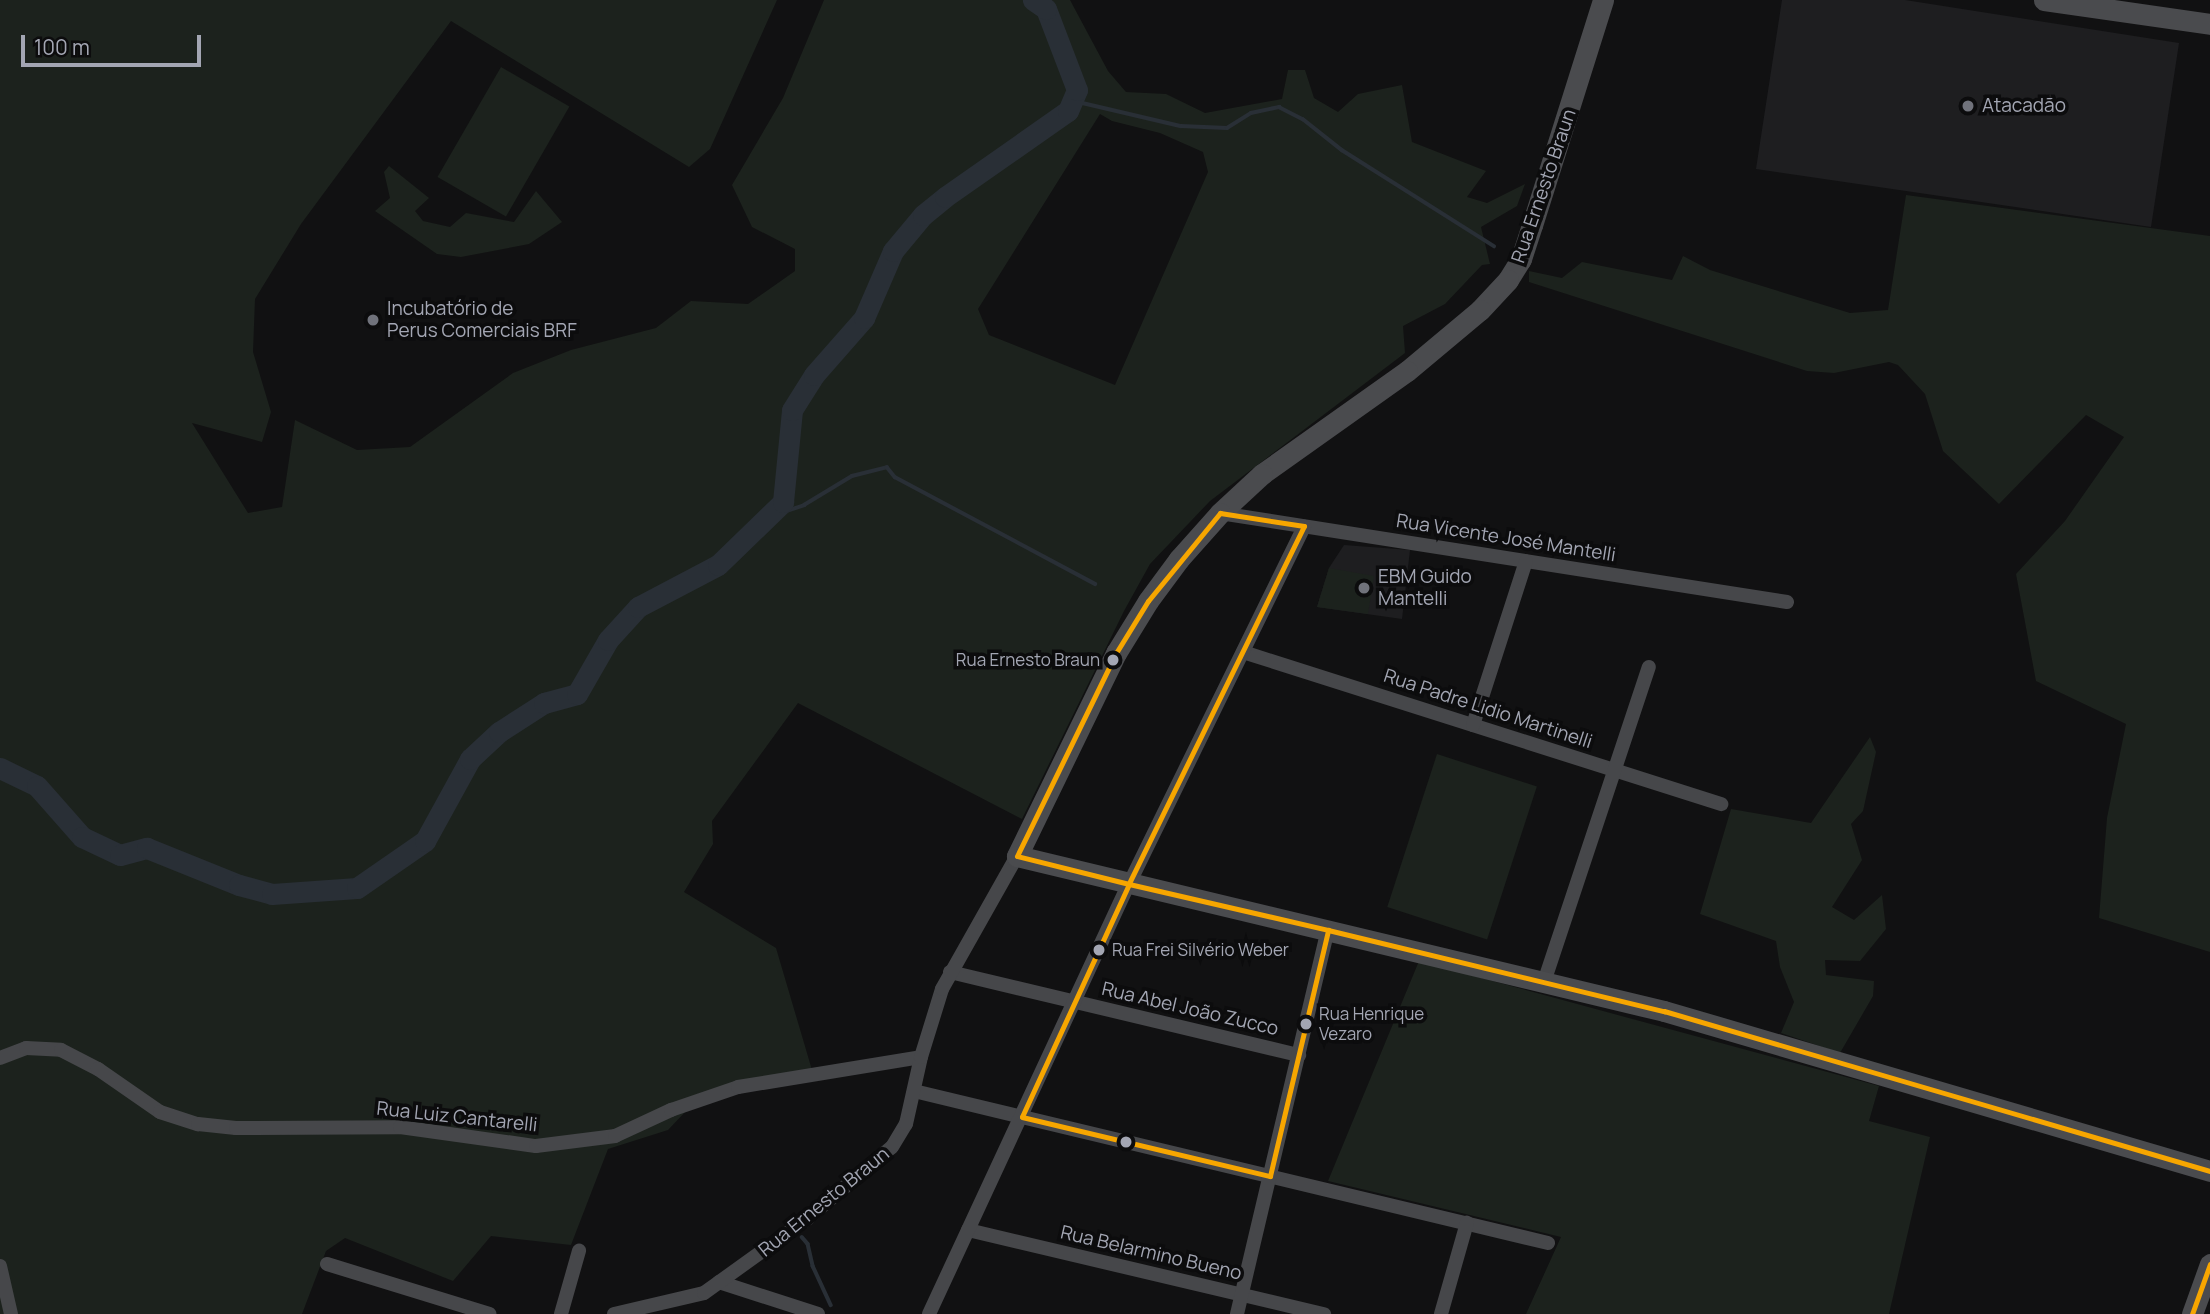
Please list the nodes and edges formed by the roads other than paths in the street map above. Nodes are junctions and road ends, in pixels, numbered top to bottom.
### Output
1 (1603, 0) edge
2 (2044, 0) edge
3 (2137, 0) edge
4 (2210, 11) edge
5 (2210, 24) edge
6 (1220, 513) junction
7 (1304, 526) junction
8 (1526, 561) junction
9 (1787, 602) dead end
10 (1243, 652) junction
11 (1649, 667) dead end
12 (1473, 725) junction
13 (1615, 770) junction
14 (1721, 804) dead end
15 (1017, 856) junction
16 (1129, 884) junction
17 (1328, 930) junction
18 (950, 972) junction
19 (1544, 982) junction
20 (1077, 1002) junction
21 (1299, 1055) junction
22 (921, 1057) junction
23 (0, 1058) edge
24 (914, 1091) junction
25 (1022, 1116) junction
26 (2210, 1171) edge
27 (1270, 1176) junction
28 (1467, 1223) junction
29 (968, 1230) junction
30 (1548, 1243) dead end
31 (579, 1251) dead end
32 (327, 1264) dead end
33 (2210, 1264) edge
34 (0, 1266) edge
35 (719, 1282) junction
36 (1242, 1294) junction
37 (11, 1314) edge
38 (490, 1314) edge
39 (561, 1314) edge
40 (614, 1314) edge
41 (818, 1314) edge
42 (929, 1314) edge
43 (1237, 1314) edge
44 (1324, 1314) edge
45 (1441, 1314) edge
46 (2192, 1314) edge

1 - 6 street, Rua Ernesto Braun
2 - 5 street
3 - 4 street
6 - 7 street, Rua Vicente José Mantelli
6 - 15 street, Rua Ernesto Braun
7 - 8 street, Rua Vicente José Mantelli
7 - 10 street
8 - 9 street, Rua Vicente José Mantelli
8 - 12 street
10 - 12 street, Rua Padre Lidio Martinelli
10 - 16 street
11 - 13 street
12 - 13 street, Rua Padre Lidio Martinelli
13 - 14 street, Rua Padre Lidio Martinelli
13 - 19 street
15 - 16 street
15 - 18 street, Rua Ernesto Braun
16 - 17 street
16 - 20 street
17 - 19 street
17 - 21 street
18 - 20 street, Rua Abel João Zucco
18 - 22 street, Rua Ernesto Braun
19 - 26 street
20 - 21 street, Rua Abel João Zucco
20 - 25 street
21 - 27 street
22 - 23 street, Rua Luiz Cantarelli
22 - 24 street, Rua Ernesto Braun
24 - 25 street
24 - 35 street, Rua Ernesto Braun
25 - 27 street
25 - 29 street
27 - 28 street
27 - 36 street
28 - 30 street
28 - 45 street
29 - 36 street, Rua Belarmino Bueno
29 - 42 street
31 - 39 street
32 - 38 street
33 - 46 street
34 - 37 street
35 - 40 street, Rua Ernesto Braun
35 - 41 street
36 - 43 street
36 - 44 street, Rua Belarmino Bueno

